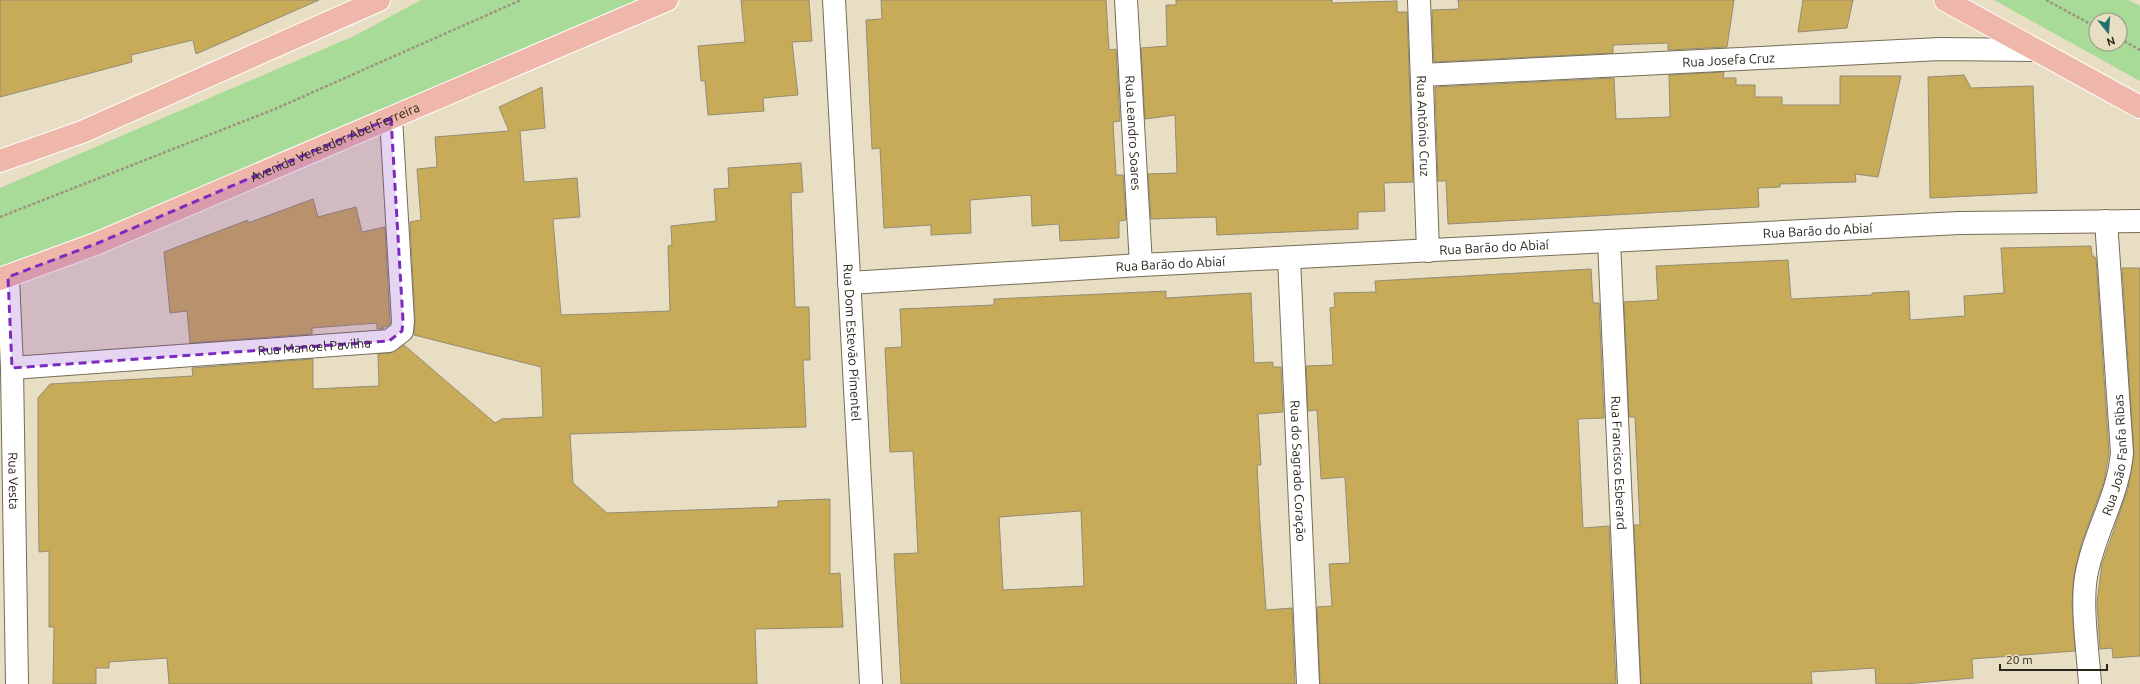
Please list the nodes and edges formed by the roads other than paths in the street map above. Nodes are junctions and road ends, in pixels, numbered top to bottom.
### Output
1 (378, 0) edge
2 (667, 0) edge
3 (834, 0) edge
4 (1126, 0) edge
5 (1419, 0) edge
6 (1945, 0) edge
7 (2035, 50) junction
8 (1422, 75) junction
9 (2140, 107) edge
10 (391, 118) junction
11 (0, 161) edge
12 (2106, 221) junction
13 (2140, 221) edge
14 (1609, 242) junction
15 (1428, 251) junction
16 (1289, 258) junction
17 (1141, 265) junction
18 (4, 278) edge
19 (849, 283) junction
20 (12, 368) junction
21 (17, 684) edge
22 (871, 684) edge
23 (1308, 684) edge
24 (1629, 684) edge
25 (2090, 684) edge

1 - 11 main road
2 - 10 main road, Avenida Vereador Abel Ferreira
3 - 19 street, Rua Dom Estevão Pímentel
4 - 17 street, Rua Leandro Soares
5 - 8 street, Rua Antônio Cruz
6 - 7 main road
7 - 8 street, Rua Josefa Cruz
7 - 9 main road
8 - 15 street, Rua Antônio Cruz
10 - 18 main road, Avenida Vereador Abel Ferreira
10 - 20 street, Rua Manoel Pavilha
12 - 13 street, Rua Barão do Abiaí
12 - 14 street, Rua Barão do Abiaí
12 - 25 street, Rua João Fanfa Ribas
14 - 15 street, Rua Barão do Abiaí
14 - 24 street, Rua Francisco Esberard
15 - 16 street, Rua Barão do Abiaí
16 - 17 street, Rua Barão do Abiaí
16 - 23 street, Rua do Sagrado Coração
17 - 19 street, Rua Barão do Abiaí
18 - 20 street, Rua Vesta
19 - 22 street, Rua Dom Estevão Pímentel
20 - 21 street, Rua Vesta

